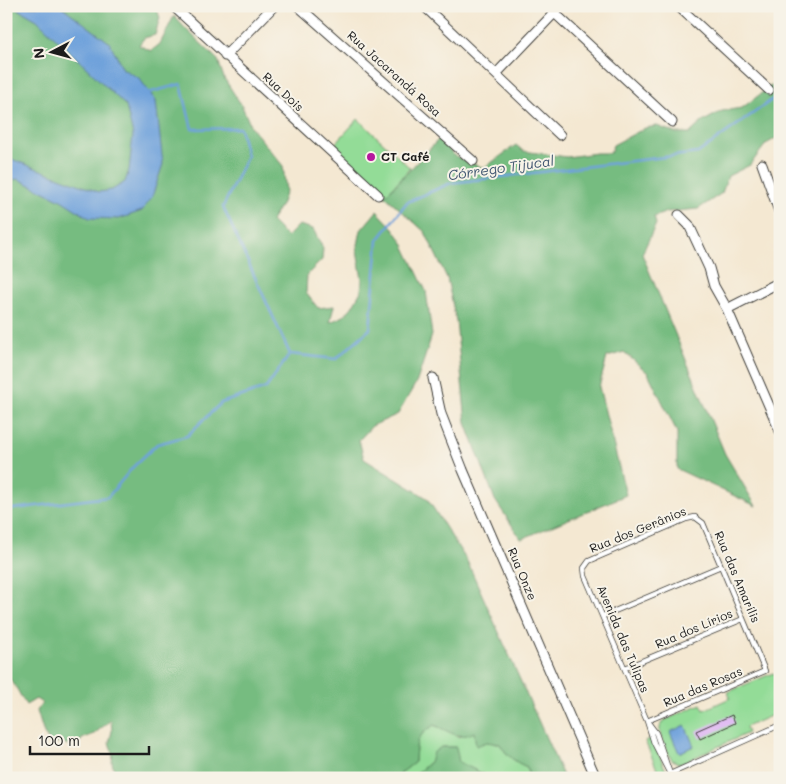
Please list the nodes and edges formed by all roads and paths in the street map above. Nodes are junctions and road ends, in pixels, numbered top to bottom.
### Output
1 (174, 6) edge
2 (274, 6) edge
3 (298, 6) edge
4 (424, 6) edge
5 (547, 6) edge
6 (678, 6) edge
7 (558, 10) edge
8 (225, 56) junction
9 (496, 74) junction
10 (769, 90) dead end
11 (672, 122) dead end
12 (560, 135) dead end
13 (474, 161) dead end
14 (762, 164) dead end
15 (378, 195) dead end
16 (780, 214) edge
17 (679, 215) dead end
18 (780, 282) edge
19 (727, 309) junction
20 (433, 378) dead end
21 (780, 431) edge
22 (699, 519) joint
23 (586, 564) joint
24 (721, 566) junction
25 (603, 616) junction
26 (744, 619) junction
27 (625, 668) junction
28 (765, 671) joint
29 (648, 721) junction
30 (780, 725) edge
31 (671, 776) edge
32 (596, 778) edge

1 - 8 street, Rua Dois
2 - 8 street
3 - 13 street, Rua Jacarandá Rosa
4 - 9 street
5 - 7 street
6 - 10 street
7 - 9 street
7 - 11 street
8 - 15 street, Rua Dois
9 - 12 street
14 - 16 street
17 - 19 street
18 - 19 street
19 - 21 street
20 - 32 street, Rua Onze
22 - 23 lane, Rua dos Gerânios
22 - 24 lane, Rua das Amarílis
23 - 25 lane, Avenida das Tulipas
24 - 25 lane
24 - 26 lane, Rua das Amarílis
25 - 27 lane, Avenida das Tulipas
26 - 27 lane, Rua dos Lírios
26 - 28 lane, Rua das Amarílis
27 - 29 lane, Avenida das Tulipas
28 - 29 lane, Rua das Rosas
29 - 31 lane, Avenida das Tulipas
30 - 31 lane

